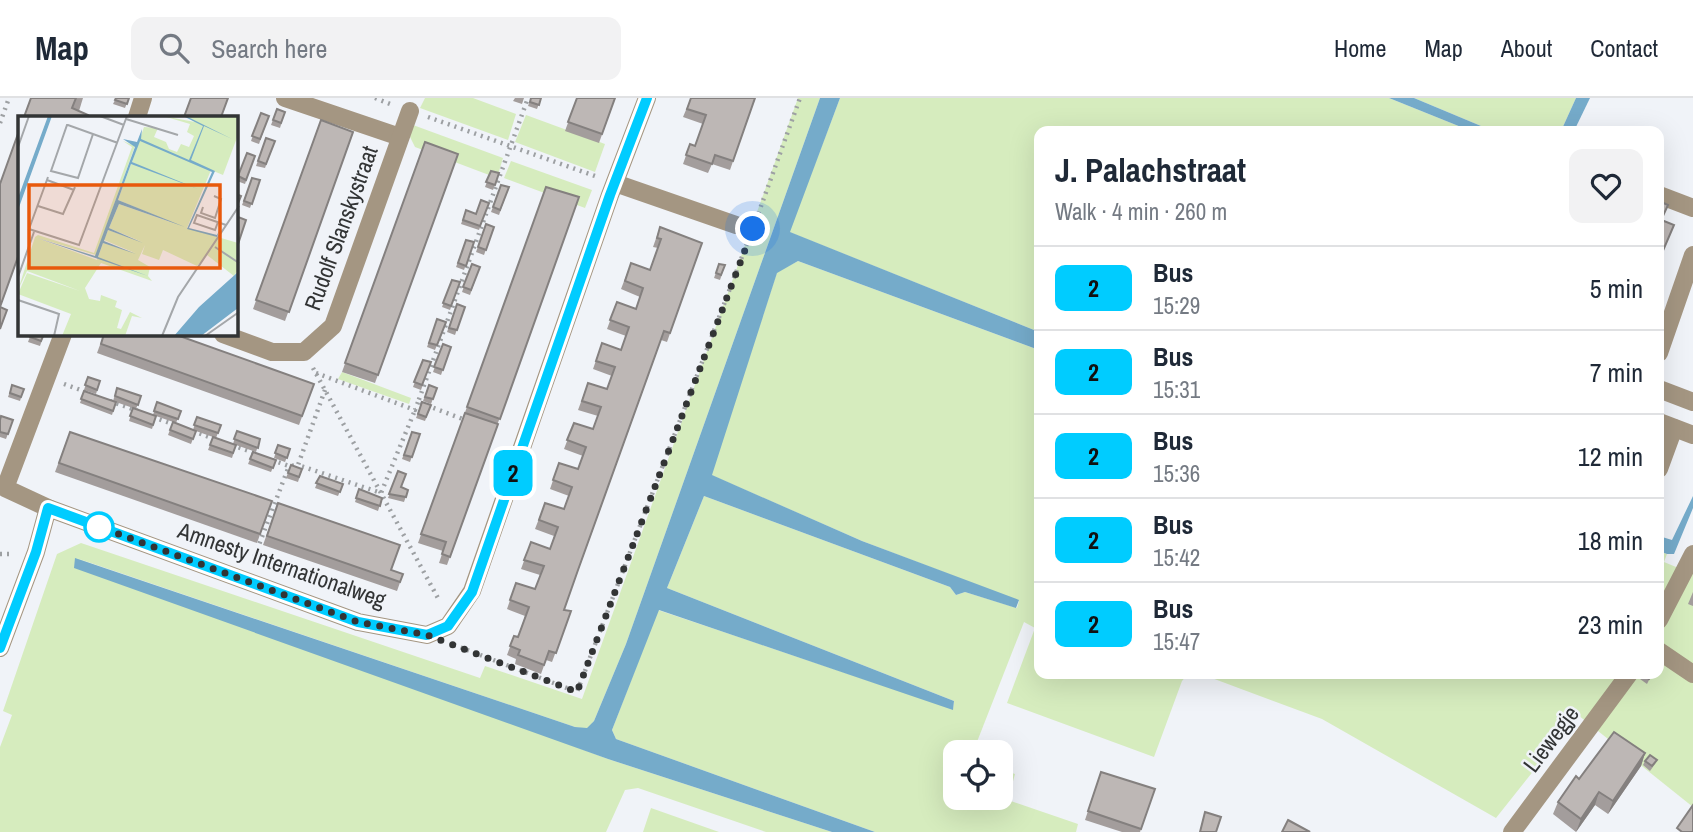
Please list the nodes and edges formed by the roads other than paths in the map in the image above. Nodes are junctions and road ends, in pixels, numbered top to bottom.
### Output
1 (143, 98) edge
2 (285, 98) edge
3 (647, 98) edge
4 (410, 111) road end
5 (137, 116) edge
6 (400, 138) junction
7 (615, 183) junction
8 (1664, 197) edge
9 (1693, 208) edge
10 (736, 225) dead end
11 (1693, 255) edge
12 (62, 336) edge
13 (228, 336) edge
14 (1664, 339) edge
15 (1664, 391) edge
16 (1693, 402) edge
17 (1667, 425) edge
18 (1693, 435) edge
19 (48, 508) junction
20 (1693, 554) edge
21 (1664, 610) edge
22 (0, 648) edge
23 (1664, 654) edge
24 (1693, 674) edge
25 (1625, 679) edge
26 (1512, 832) edge

1 - 5 street
2 - 6 street
3 - 7 street
4 - 6 street, Rudolf Slanskystraat
6 - 13 street, Rudolf Slanskystraat
7 - 10 street
7 - 19 street, Amnesty Internationalweg
8 - 9 street
11 - 14 street
12 - 19 street, Amnesty Internationalweg
15 - 16 street
17 - 18 street
19 - 22 street
20 - 21 street
23 - 24 street
25 - 26 street, Liewegje

